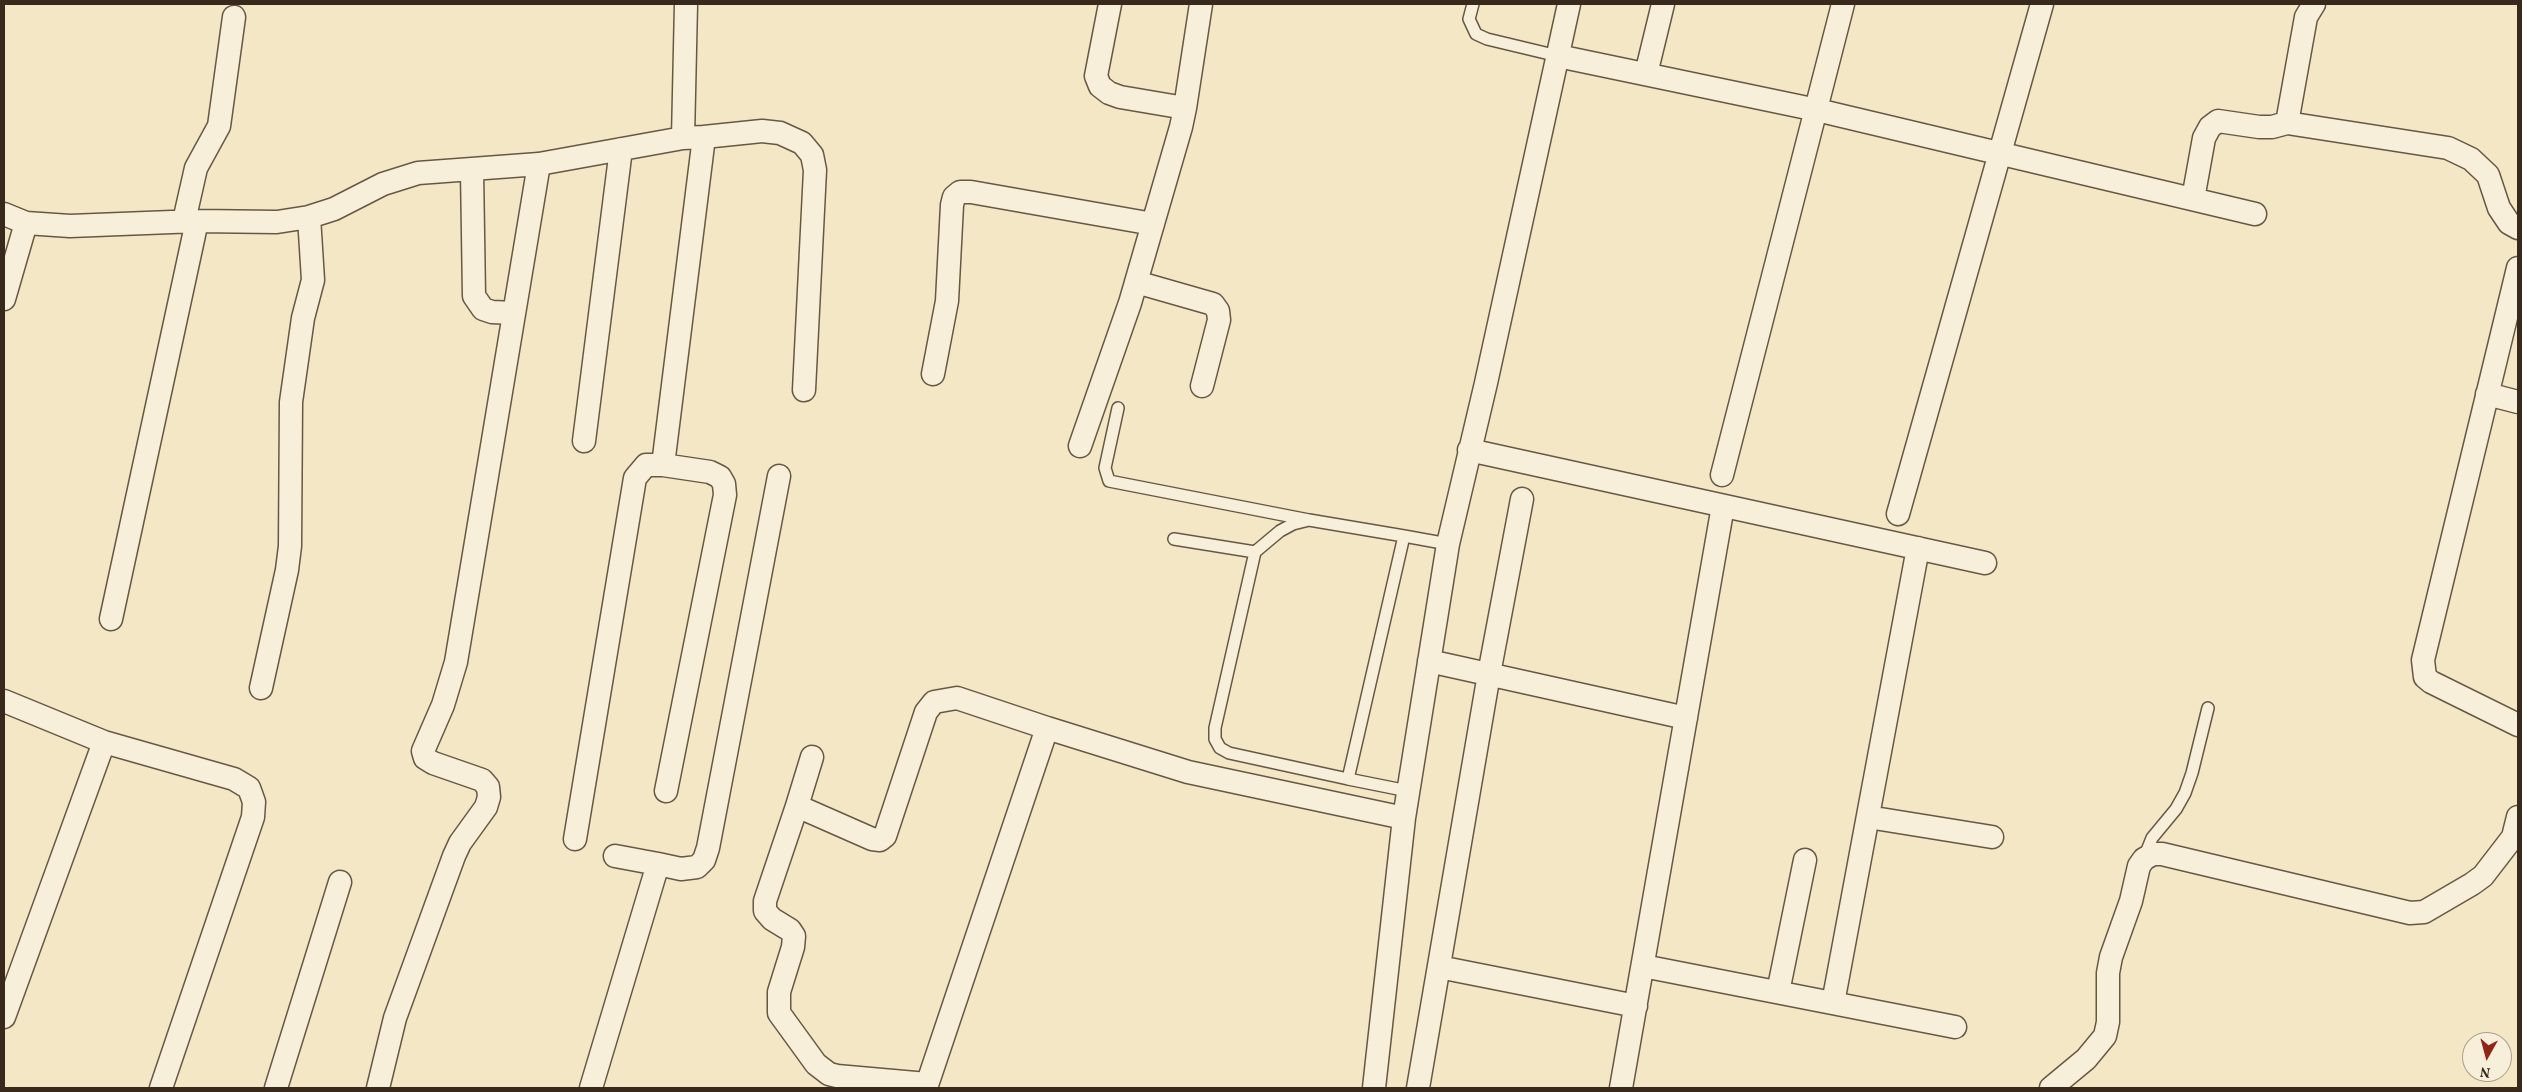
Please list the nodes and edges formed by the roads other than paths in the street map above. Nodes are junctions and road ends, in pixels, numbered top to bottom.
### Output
1 (686, 4) edge
2 (1110, 4) edge
3 (1201, 4) edge
4 (1473, 4) edge
5 (1569, 4) edge
6 (1663, 4) edge
7 (1843, 4) edge
8 (2042, 4) edge
9 (2314, 4) edge
10 (234, 17) dead end
11 (1558, 56) junction
12 (1646, 74) junction
13 (1184, 108) junction
14 (1816, 110) junction
15 (2287, 123) junction
16 (693, 138) junction
17 (620, 150) junction
18 (2000, 154) junction
19 (539, 164) junction
20 (472, 171) junction
21 (2194, 200) junction
22 (4, 214) edge
23 (2255, 214) dead end
24 (309, 217) junction
25 (190, 221) junction
26 (26, 223) junction
27 (1153, 224) junction
28 (2518, 228) edge
29 (2518, 268) edge
30 (1136, 282) junction
31 (4, 299) edge
32 (514, 313) junction
33 (933, 374) dead end
34 (1202, 386) dead end
35 (804, 390) dead end
36 (2487, 394) junction
37 (2518, 402) edge
38 (1118, 408) dead end
39 (584, 441) dead end
40 (1080, 446) dead end
41 (1468, 450) junction
42 (663, 465) junction
43 (1722, 475) dead end
44 (779, 476) dead end
45 (1522, 499) dead end
46 (1723, 506) junction
47 (1898, 514) dead end
48 (1309, 520) junction
49 (1404, 536) junction
50 (1174, 539) dead end
51 (1448, 544) junction
52 (1918, 548) junction
53 (1255, 552) junction
54 (1985, 563) dead end
55 (111, 619) dead end
56 (1429, 660) junction
57 (1488, 674) junction
58 (261, 688) dead end
59 (4, 701) edge
60 (2208, 708) dead end
61 (1686, 718) junction
62 (2518, 725) edge
63 (1047, 728) junction
64 (104, 742) junction
65 (812, 757) dead end
66 (1348, 779) junction
67 (666, 791) dead end
68 (1408, 791) junction
69 (797, 806) junction
70 (1868, 816) junction
71 (1404, 818) junction
72 (2516, 830) edge
73 (1992, 837) dead end
74 (575, 839) dead end
75 (615, 856) dead end
76 (2144, 859) junction
77 (1805, 860) dead end
78 (658, 864) junction
79 (340, 882) dead end
80 (1642, 966) junction
81 (1439, 967) junction
82 (1778, 992) junction
83 (1833, 1003) junction
84 (1636, 1006) junction
85 (4, 1017) edge
86 (1956, 1027) dead end
87 (926, 1086) edge
88 (161, 1088) edge
89 (276, 1088) edge
90 (378, 1088) edge
91 (591, 1088) edge
92 (1374, 1088) edge
93 (1418, 1088) edge
94 (1621, 1088) edge
95 (2051, 1088) edge

1 - 16 street
2 - 13 street
3 - 13 street
4 - 11 lane
5 - 11 street
6 - 12 street
7 - 14 street
8 - 18 street
9 - 15 street
10 - 25 street
11 - 12 street
11 - 41 street
12 - 14 street
13 - 27 street
14 - 18 street
14 - 43 street
15 - 21 street
15 - 28 street
16 - 17 street
16 - 35 street
16 - 42 street
17 - 19 street
17 - 39 street
18 - 21 street
18 - 47 street
19 - 20 street
19 - 32 street
20 - 24 street
20 - 32 street
21 - 23 street
22 - 26 street
24 - 25 street
24 - 58 street
25 - 26 street
25 - 55 street
26 - 31 street
27 - 30 street
27 - 33 street
29 - 36 street
30 - 34 street
30 - 40 street
32 - 90 street
36 - 37 street
36 - 62 street
38 - 48 lane
41 - 46 street
41 - 51 street
42 - 67 street
42 - 74 street
44 - 78 street
45 - 57 street
46 - 52 street
46 - 61 street
48 - 49 lane
48 - 53 lane
49 - 51 lane
49 - 66 lane
50 - 53 lane
51 - 56 street
52 - 54 street
52 - 70 street
53 - 66 lane
56 - 57 street
56 - 68 street
57 - 61 street
57 - 81 street
59 - 64 street
60 - 76 lane
61 - 80 street
63 - 69 street
63 - 71 street
63 - 87 street
64 - 85 street
64 - 88 street
65 - 69 street
66 - 68 lane
68 - 71 street
69 - 87 street
70 - 73 street
70 - 83 street
71 - 92 street
72 - 76 street
75 - 78 street
76 - 95 street
77 - 82 street
78 - 91 street
79 - 89 street
80 - 82 street
80 - 84 street
81 - 84 street
81 - 93 street
82 - 83 street
83 - 86 street
84 - 94 street

